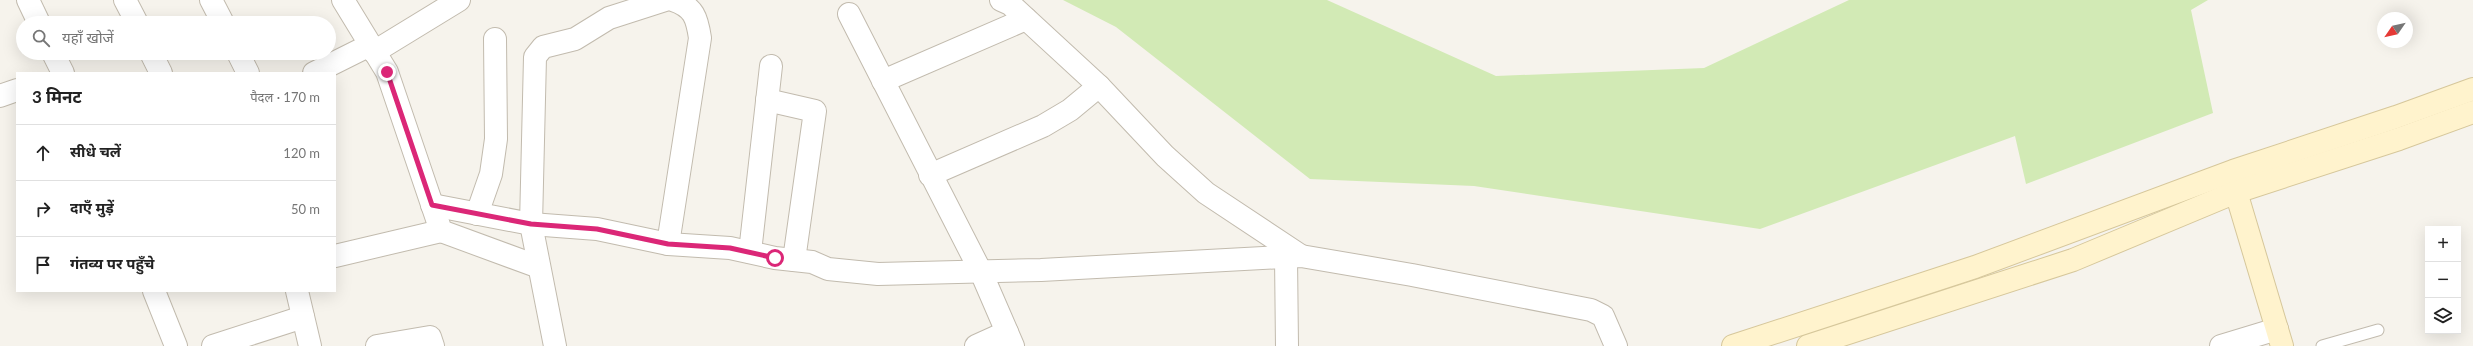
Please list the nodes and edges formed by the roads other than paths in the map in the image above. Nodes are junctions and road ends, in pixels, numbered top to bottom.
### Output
1 (28, 0) edge
2 (125, 0) edge
3 (211, 0) edge
4 (343, 0) edge
5 (459, 0) edge
6 (666, 0) edge
7 (673, 0) edge
8 (1001, 0) edge
9 (849, 14) dead end
10 (36, 16) edge
11 (133, 16) edge
12 (219, 16) edge
13 (1026, 19) junction
14 (495, 39) dead end
15 (372, 48) junction
16 (57, 60) edge
17 (154, 60) edge
18 (242, 60) edge
19 (771, 66) dead end
20 (63, 72) edge
21 (160, 72) edge
22 (248, 72) edge
23 (316, 72) edge
24 (882, 80) junction
25 (1098, 86) junction
26 (2473, 88) edge
27 (16, 90) edge
28 (0, 96) edge
29 (767, 100) junction
30 (2473, 112) edge
31 (2233, 171) junction
32 (930, 175) junction
33 (2236, 192) junction
34 (432, 205) junction
35 (477, 214) junction
36 (531, 224) junction
37 (441, 231) junction
38 (668, 244) junction
39 (750, 252) junction
40 (336, 256) edge
41 (1293, 257) junction
42 (794, 260) junction
43 (539, 267) junction
44 (981, 272) junction
45 (154, 292) edge
46 (297, 292) edge
47 (303, 317) junction
48 (2378, 330) dead end
49 (2280, 338) edge
50 (1010, 339) edge
51 (1848, 340) edge
52 (176, 346) edge
53 (213, 346) edge
54 (310, 346) edge
55 (377, 346) edge
56 (432, 346) edge
57 (555, 346) edge
58 (976, 346) edge
59 (1287, 346) edge
60 (1616, 346) edge
61 (1733, 346) edge
62 (1808, 346) edge
63 (2221, 346) edge
64 (2322, 346) edge

1 - 10 street
2 - 11 street
3 - 12 street
4 - 15 street
5 - 15 street
6 - 36 street
7 - 38 street
8 - 13 street
9 - 24 street
13 - 24 street
13 - 25 street
14 - 35 street
15 - 23 street
15 - 34 street
16 - 20 street
17 - 21 street
18 - 22 street
19 - 29 street
24 - 32 street
25 - 32 street
25 - 41 street
26 - 31 street
27 - 28 street
29 - 39 street
29 - 42 street
30 - 33 street
31 - 33 street
31 - 61 street
32 - 44 street
33 - 49 street
33 - 51 street
34 - 35 street
34 - 37 street
35 - 36 street
36 - 38 street
36 - 43 street
37 - 40 street
37 - 43 street
38 - 39 street
39 - 42 street
41 - 44 street
41 - 59 street
41 - 60 street
42 - 44 street
43 - 57 street
44 - 50 street
45 - 52 street
46 - 47 street
47 - 53 street
47 - 54 street
48 - 64 lane
49 - 63 street
50 - 58 street
51 - 62 street
55 - 56 street

